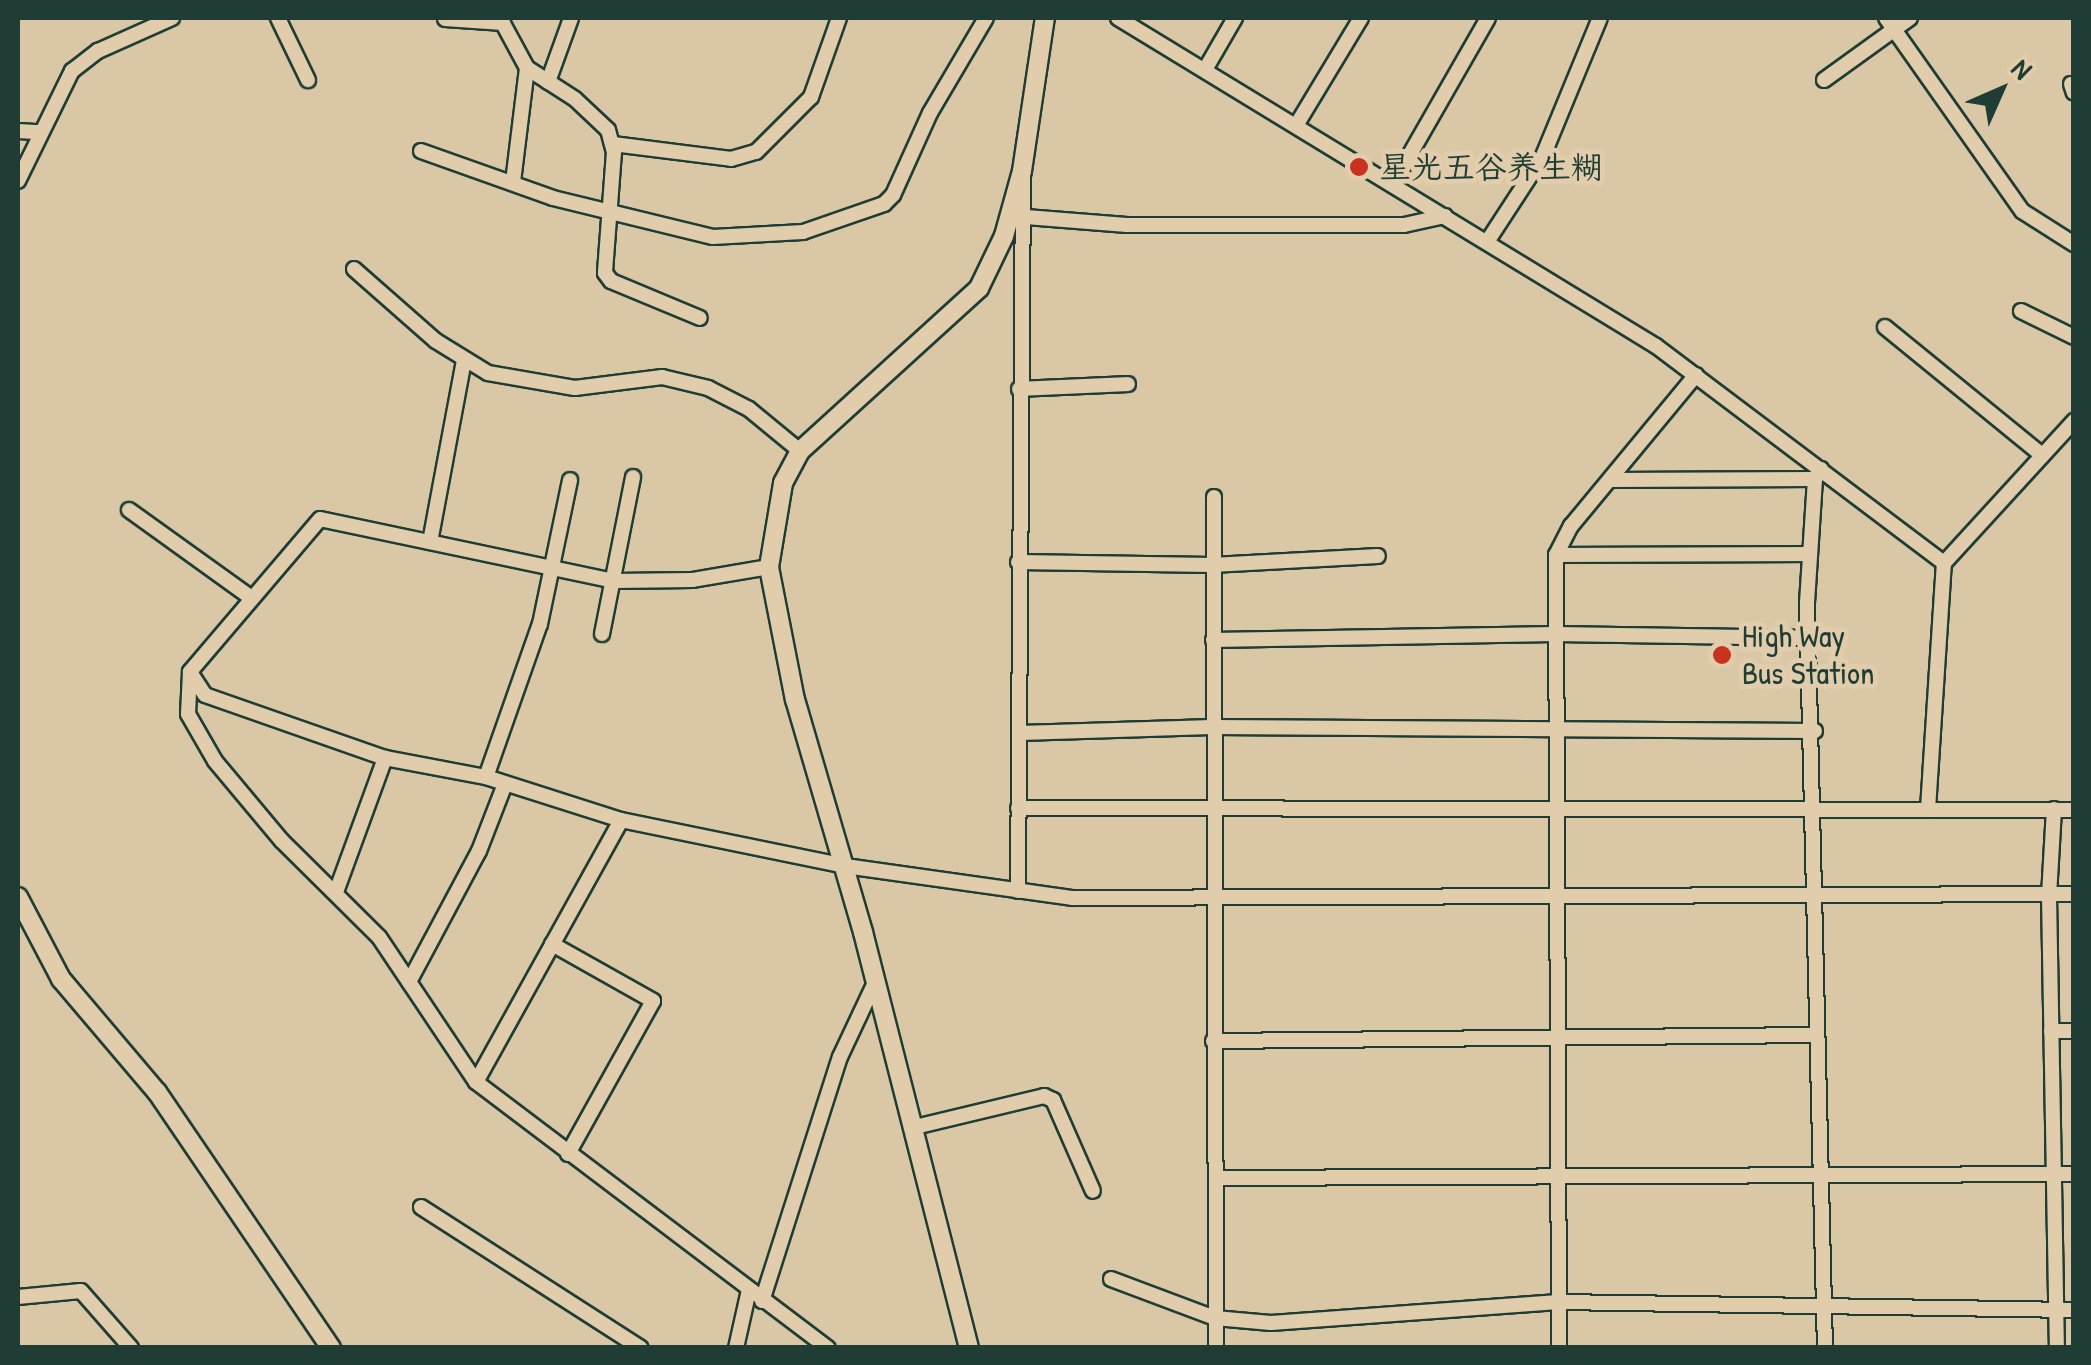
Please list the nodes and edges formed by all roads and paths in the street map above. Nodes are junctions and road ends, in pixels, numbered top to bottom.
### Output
1 (172, 18) edge
2 (278, 18) edge
3 (571, 18) edge
4 (839, 18) edge
5 (986, 18) edge
6 (1046, 18) edge
7 (1118, 18) edge
8 (1235, 18) edge
9 (1361, 18) edge
10 (1488, 18) edge
11 (1600, 18) edge
12 (1910, 18) edge
13 (445, 19) edge
14 (501, 20) edge
15 (1890, 24) edge
16 (527, 68) junction
17 (1206, 68) junction
18 (308, 80) dead end
19 (1824, 80) dead end
20 (548, 82) junction
21 (1297, 124) junction
22 (18, 131) edge
23 (40, 132) junction
24 (613, 144) junction
25 (421, 151) dead end
26 (1022, 171) junction
27 (18, 182) edge
28 (513, 182) junction
29 (1393, 184) junction
30 (606, 209) junction
31 (1445, 216) junction
32 (1026, 217) junction
33 (1488, 242) junction
34 (2074, 244) edge
35 (354, 269) dead end
36 (2021, 311) dead end
37 (700, 318) dead end
38 (1885, 327) dead end
39 (2074, 337) edge
40 (464, 362) junction
41 (1696, 375) junction
42 (1128, 384) dead end
43 (1019, 389) junction
44 (2074, 420) edge
45 (800, 451) junction
46 (2042, 456) junction
47 (1818, 474) junction
48 (632, 477) dead end
49 (570, 480) dead end
50 (1610, 480) junction
51 (1214, 497) dead end
52 (129, 510) dead end
53 (430, 542) junction
54 (1810, 554) junction
55 (1556, 555) junction
56 (1378, 556) dead end
57 (1018, 562) junction
58 (1944, 563) junction
59 (1212, 566) junction
60 (768, 567) junction
61 (552, 568) junction
62 (614, 580) junction
63 (250, 597) junction
64 (602, 634) dead end
65 (1555, 634) junction
66 (1810, 638) junction
67 (1213, 640) junction
68 (190, 672) junction
69 (1212, 727) junction
70 (1554, 731) junction
71 (1815, 731) junction
72 (1020, 733) junction
73 (385, 758) junction
74 (486, 777) junction
75 (504, 784) junction
76 (1214, 804) junction
77 (1018, 808) junction
78 (1816, 808) junction
79 (1928, 808) junction
80 (2054, 809) junction
81 (1553, 810) junction
82 (2074, 810) edge
83 (621, 820) junction
84 (844, 866) junction
85 (1018, 891) junction
86 (336, 892) junction
87 (1815, 893) junction
88 (1553, 894) junction
89 (2049, 894) junction
90 (2074, 894) edge
91 (1214, 896) junction
92 (18, 897) edge
93 (552, 944) junction
94 (409, 982) junction
95 (873, 987) junction
96 (2051, 1031) junction
97 (2074, 1031) edge
98 (1556, 1033) junction
99 (1818, 1035) junction
100 (1213, 1040) junction
101 (476, 1082) junction
102 (915, 1127) junction
103 (568, 1154) junction
104 (2052, 1174) junction
105 (2074, 1174) edge
106 (1821, 1175) junction
107 (1557, 1177) junction
108 (1220, 1178) junction
109 (1093, 1191) dead end
110 (421, 1207) dead end
111 (1110, 1279) dead end
112 (748, 1290) junction
113 (18, 1297) edge
114 (762, 1301) junction
115 (1558, 1302) junction
116 (1824, 1308) junction
117 (2057, 1310) junction
118 (2074, 1310) edge
119 (1215, 1318) junction
120 (131, 1348) edge
121 (331, 1348) edge
122 (641, 1348) edge
123 (736, 1348) edge
124 (828, 1348) edge
125 (968, 1348) edge
126 (1216, 1348) edge
127 (1559, 1348) edge
128 (1825, 1348) edge
129 (2057, 1348) edge

1 - 23 street
2 - 18 street
3 - 20 street
4 - 24 street
5 - 30 street
6 - 26 street
7 - 17 street
8 - 17 street
9 - 21 street
10 - 29 street
11 - 33 street
12 - 15 street
13 - 14 street
14 - 16 street
15 - 19 street
15 - 34 street
16 - 20 street
16 - 28 street
17 - 21 street
20 - 24 street
21 - 29 street
22 - 23 street
23 - 27 street
24 - 30 street
25 - 28 street
26 - 32 street
26 - 45 street
28 - 30 street
29 - 31 street
30 - 37 street
31 - 32 street
31 - 33 street
32 - 43 street
33 - 41 street
35 - 40 street
36 - 39 street
38 - 46 street
40 - 45 street
40 - 53 street
41 - 47 street
41 - 50 street
42 - 43 street
43 - 57 street
44 - 46 street
45 - 60 street
46 - 58 street
47 - 50 street
47 - 54 street
47 - 58 street
48 - 62 street
49 - 61 street
50 - 55 street
51 - 59 street
52 - 63 street
53 - 61 street
53 - 63 street
54 - 55 street
54 - 66 street
55 - 65 street
56 - 59 street
57 - 59 street
57 - 72 street
58 - 79 street
59 - 67 street
60 - 62 street
60 - 84 street
61 - 62 street
61 - 74 street
62 - 64 street
63 - 68 street
65 - 66 street
65 - 67 street
65 - 70 street
66 - 71 street
67 - 69 street
68 - 73 street
68 - 86 street
69 - 70 street
69 - 72 street
69 - 76 street
70 - 71 street
70 - 81 street
71 - 78 street
72 - 77 street
73 - 74 street
73 - 86 street
74 - 75 street
75 - 83 street
75 - 94 street
76 - 77 street
76 - 81 street
76 - 91 street
77 - 85 street
78 - 79 street
78 - 81 street
78 - 87 street
79 - 80 street
80 - 82 street
80 - 89 street
81 - 88 street
83 - 84 street
83 - 93 street
84 - 85 street
84 - 95 street
85 - 91 street
86 - 94 street
87 - 88 street
87 - 89 street
87 - 99 street
88 - 91 street
88 - 98 street
89 - 90 street
89 - 96 street
91 - 100 street
92 - 121 street
93 - 101 street
93 - 103 street
94 - 101 street
95 - 102 street
95 - 114 street
96 - 97 street
96 - 104 street
98 - 99 street
98 - 100 street
98 - 107 street
99 - 106 street
100 - 108 street
101 - 103 street
102 - 109 street
102 - 125 street
103 - 112 street
104 - 105 street
104 - 106 street
104 - 117 street
106 - 107 street
106 - 116 street
107 - 108 street
107 - 115 street
108 - 119 street
110 - 122 street
111 - 119 street
112 - 114 street
112 - 123 street
113 - 120 street
114 - 124 street
115 - 116 street
115 - 119 street
115 - 127 street
116 - 117 street
116 - 128 street
117 - 118 street
117 - 129 street
119 - 126 street

